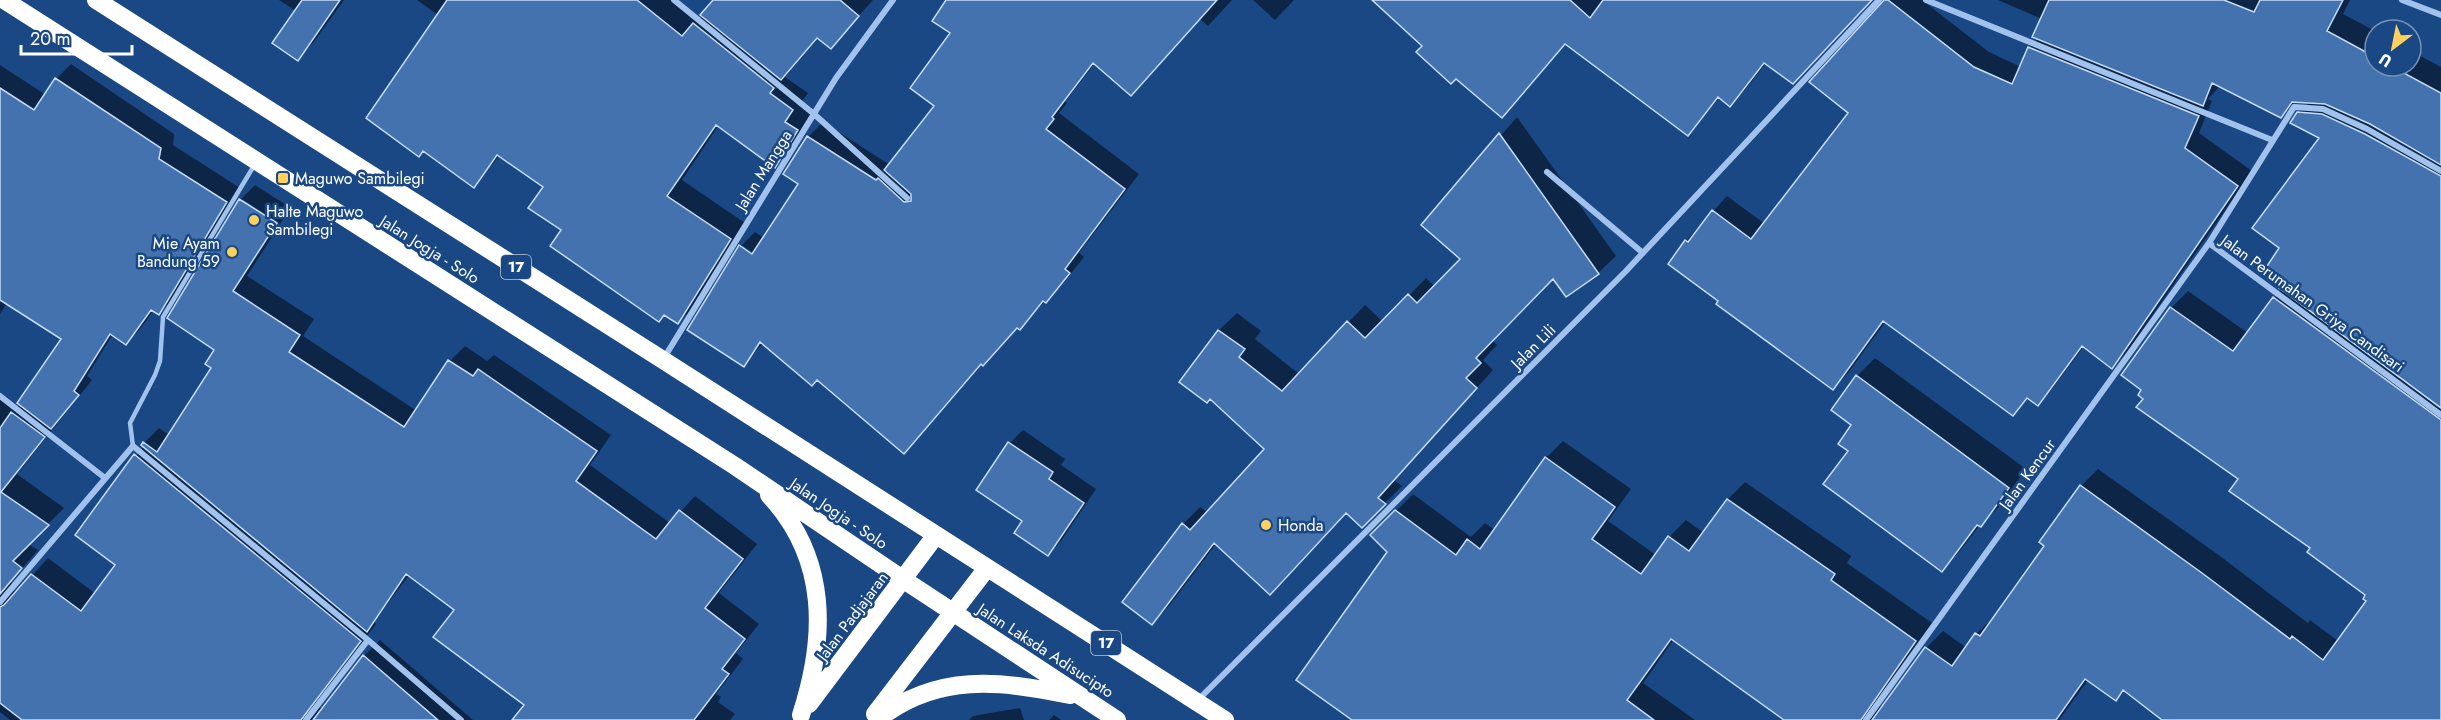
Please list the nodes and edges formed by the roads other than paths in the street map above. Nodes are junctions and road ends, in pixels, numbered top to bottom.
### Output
1 (4, 0) edge
2 (96, 0) edge
3 (674, 0) edge
4 (893, 0) edge
5 (1879, 0) edge
6 (1926, 0) edge
7 (2402, 0) edge
8 (2441, 15) edge
9 (814, 114) junction
10 (2272, 140) junction
11 (257, 161) junction
12 (2441, 171) edge
13 (1547, 172) dead end
14 (907, 198) dead end
15 (2209, 243) junction
16 (1643, 253) junction
17 (663, 360) junction
18 (0, 396) edge
19 (2441, 415) edge
20 (133, 446) junction
21 (105, 478) junction
22 (753, 478) junction
23 (936, 535) junction
24 (987, 568) junction
25 (904, 580) junction
26 (0, 602) edge
27 (953, 613) junction
28 (368, 640) junction
29 (1080, 697) junction
30 (1197, 702) junction
31 (799, 718) edge
32 (306, 720) edge
33 (461, 720) edge
34 (871, 720) edge
35 (878, 720) edge
36 (1117, 720) edge
37 (1225, 720) edge
38 (1866, 720) edge

1 - 11 highway, Jalan Jogja - Solo
2 - 17 highway, Jalan Jogja - Solo / 17
3 - 9 street
4 - 9 street, Jalan Mangga
5 - 16 street, Jalan Lili
6 - 10 street
7 - 8 street
9 - 14 street
9 - 17 street, Jalan Mangga
10 - 12 street, Jalan Perumahan Griya Candisari
10 - 15 street, Jalan Perumahan Griya Candisari
11 - 20 lane
11 - 22 highway, Jalan Jogja - Solo
13 - 16 street
15 - 19 street, Jalan Perumahan Griya Candisari
15 - 38 street, Jalan Kencur
16 - 30 street, Jalan Lili
17 - 23 highway, Jalan Jogja - Solo / 17
18 - 21 street
20 - 21 street
20 - 28 street
21 - 26 street
22 - 25 highway, Jalan Jogja - Solo
22 - 31 highway
23 - 24 highway, Jalan Jogja - Solo / 17
23 - 25 highway, Jalan Padjajaran
24 - 27 highway
24 - 30 highway, 17
25 - 27 highway, Jalan Jogja - Solo
25 - 31 highway, Jalan Padjajaran
27 - 29 highway, Jalan Laksda Adisucipto
27 - 34 highway
28 - 32 street
28 - 33 street
29 - 35 highway
29 - 36 highway, Jalan Laksda Adisucipto
30 - 37 highway, 17

